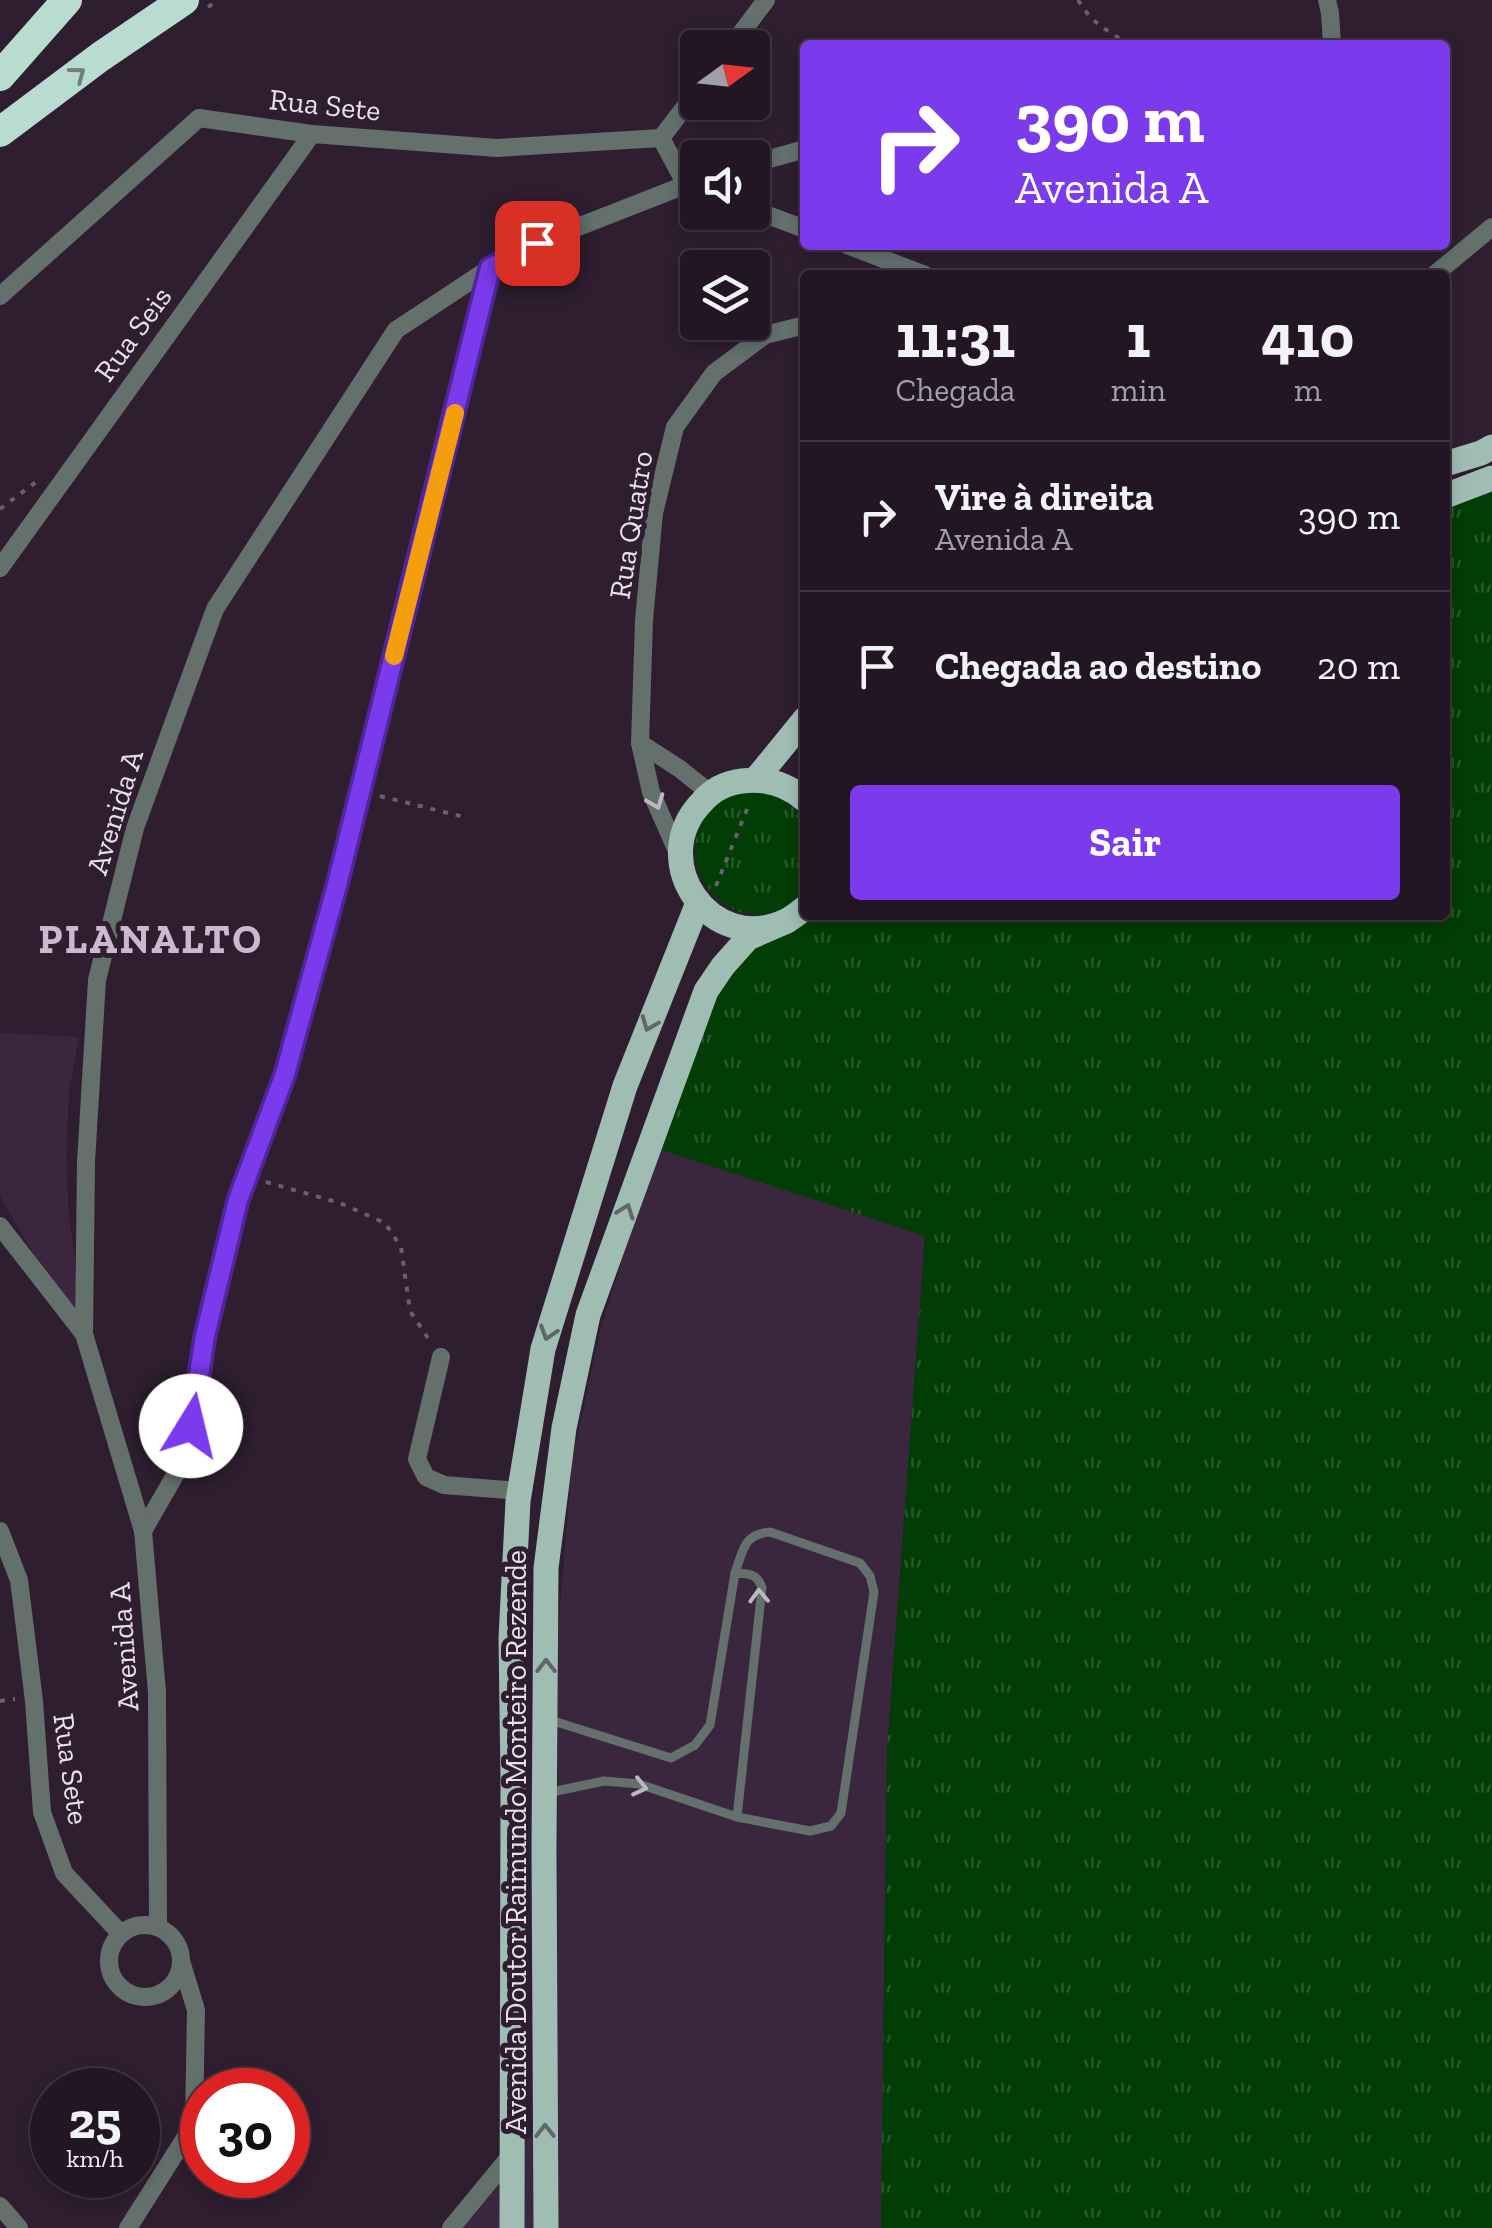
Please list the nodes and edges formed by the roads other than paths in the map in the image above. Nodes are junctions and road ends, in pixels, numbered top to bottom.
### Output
1 (68, 0) edge
2 (184, 0) edge
3 (766, 0) edge
4 (1327, 0) edge
5 (744, 30) edge
6 (1332, 40) edge
7 (0, 76) edge
8 (680, 113) edge
9 (0, 132) edge
10 (312, 134) junction
11 (661, 138) junction
12 (800, 151) edge
13 (770, 159) edge
14 (680, 165) edge
15 (680, 188) edge
16 (770, 216) edge
17 (800, 227) edge
18 (1492, 227) edge
19 (861, 250) edge
20 (490, 268) junction
21 (912, 270) edge
22 (1440, 270) edge
23 (0, 296) edge
24 (800, 326) edge
25 (1492, 447) edge
26 (1450, 462) edge
27 (1492, 478) edge
28 (1450, 494) edge
29 (0, 568) edge
30 (800, 726) edge
31 (640, 743) junction
32 (760, 780) junction
33 (710, 793) junction
34 (800, 797) edge
35 (680, 858) junction
36 (702, 907) junction
37 (796, 914) edge
38 (0, 1226) edge
39 (84, 1334) junction
40 (440, 1357) road end
41 (520, 1492) junction
42 (0, 1531) edge
43 (143, 1531) junction
44 (734, 1573) junction
45 (546, 1719) junction
46 (545, 1794) junction
47 (737, 1817) junction
48 (158, 1927) junction
49 (122, 1934) junction
50 (181, 1960) junction
51 (512, 2154) junction
52 (0, 2206) edge
53 (19, 2228) edge
54 (128, 2228) edge
55 (451, 2228) edge
56 (512, 2228) edge
57 (546, 2228) edge

1 - 7 highway
9 -> 2 highway
3 - 5 street
4 - 6 street
8 - 11 street
10 - 11 street, Rua Sete
10 - 23 street, Rua Sete
10 - 29 street, Rua Seis
11 - 14 street
12 - 13 street
15 - 20 street, Avenida A
16 - 17 street
18 - 22 street
19 - 21 street
20 - 39 street, Avenida A
20 - 43 street
24 - 31 street, Rua Quatro
25 - 26 main road
27 - 28 main road
30 - 32 main road
31 - 33 street
31 -> 35 street, Rua Quatro
32 - 33 main road
32 - 34 main road
33 - 35 main road
35 - 36 main road
36 - 37 main road, Avenida Doutor Raimundo Monteiro Rezende
36 -> 41 main road, Avenida Doutor Raimundo Monteiro Rezende
45 -> 37 main road, Avenida Doutor Raimundo Monteiro Rezende
38 - 39 street
39 - 43 street, Avenida A
40 - 41 street
41 - 51 main road, Avenida Doutor Raimundo Monteiro Rezende
42 - 49 street, Rua Sete
43 - 48 street, Avenida A
44 - 45 lane
47 -> 44 lane
44 - 47 lane
45 - 46 main road, Avenida Doutor Raimundo Monteiro Rezende
46 -> 47 lane
57 -> 46 main road, Avenida Doutor Raimundo Monteiro Rezende
48 - 49 street
48 - 50 street
49 - 50 street
50 - 54 street
51 - 55 street
51 - 56 main road, Avenida Doutor Raimundo Monteiro Rezende
52 - 53 street

